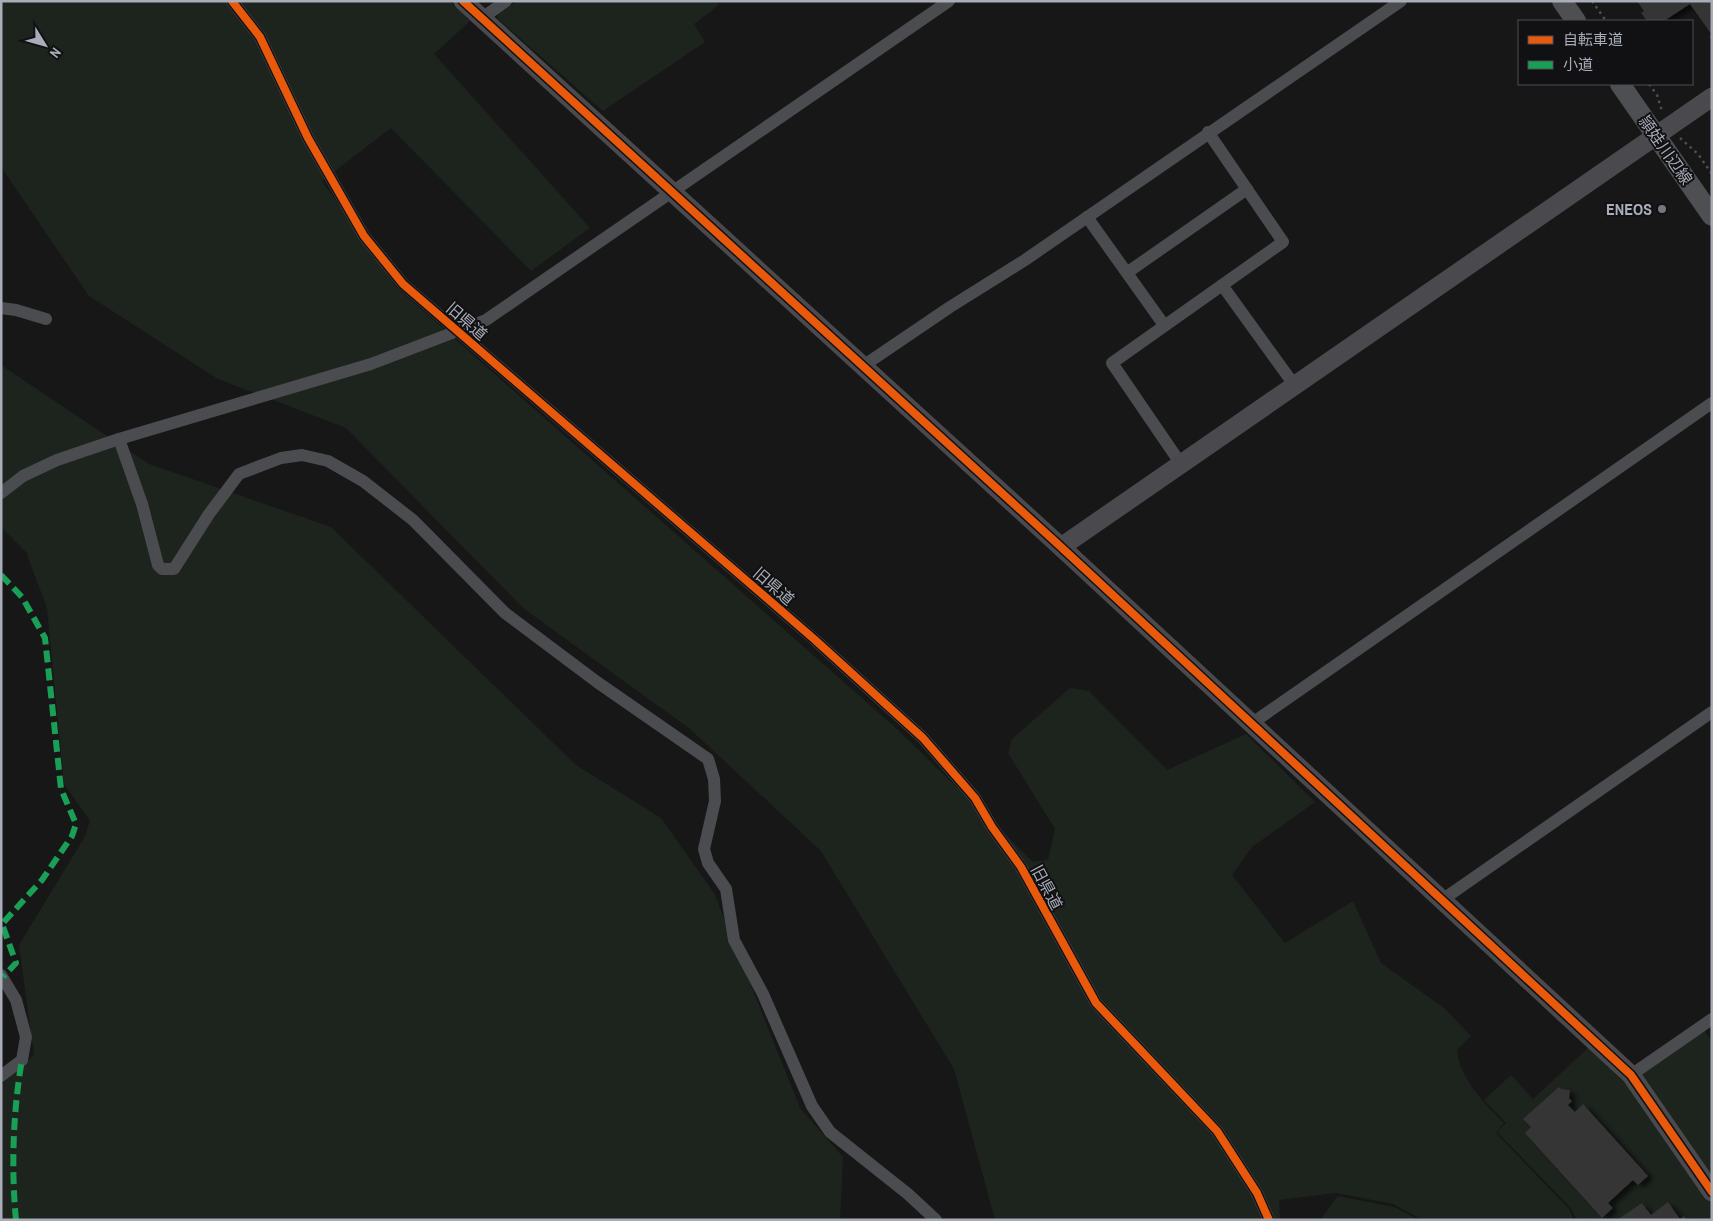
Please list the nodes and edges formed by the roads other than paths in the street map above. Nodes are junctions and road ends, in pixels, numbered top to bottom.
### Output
1 (232, 1) edge
2 (463, 1) edge
3 (506, 1) edge
4 (949, 1) edge
5 (1401, 1) edge
6 (1562, 1) edge
7 (482, 18) junction
8 (1575, 20) edge
9 (1621, 85) edge
10 (1712, 98) edge
11 (1208, 132) junction
12 (1656, 135) junction
13 (1247, 189) junction
14 (672, 192) junction
15 (1712, 216) edge
16 (1087, 217) junction
17 (1128, 272) junction
18 (1222, 285) junction
19 (1, 308) edge
20 (46, 319) dead end
21 (1164, 325) junction
22 (459, 331) junction
23 (862, 366) junction
24 (1294, 386) junction
25 (1712, 403) edge
26 (119, 439) junction
27 (1181, 464) junction
28 (1, 493) edge
29 (1061, 547) junction
30 (1712, 712) edge
31 (1251, 724) junction
32 (1442, 900) junction
33 (1, 975) edge
34 (1712, 1019) edge
35 (1631, 1075) junction
36 (1, 1076) edge
37 (1712, 1192) edge
38 (936, 1220) edge
39 (1269, 1220) edge

1 - 22 street, 旧県道
2 - 7 street
3 - 7 street
4 - 14 street
5 - 11 street
6 - 8 main road
7 - 14 street
9 - 12 main road, 頴娃川辺線
10 - 12 street
11 - 13 street
11 - 16 street
12 - 15 main road, 頴娃川辺線
12 - 24 street
13 - 17 street
13 - 18 street
14 - 22 street
14 - 23 street
16 - 17 street
16 - 23 street
17 - 21 street
18 - 21 street
18 - 24 street
19 - 20 street
21 - 27 street
22 - 26 street
22 - 39 street, 旧県道
23 - 29 street
24 - 27 street
25 - 31 street
26 - 28 street
26 - 38 street
27 - 29 street
29 - 31 street
30 - 32 street
31 - 32 street
32 - 35 street
33 - 36 street
34 - 35 street
35 - 37 street

